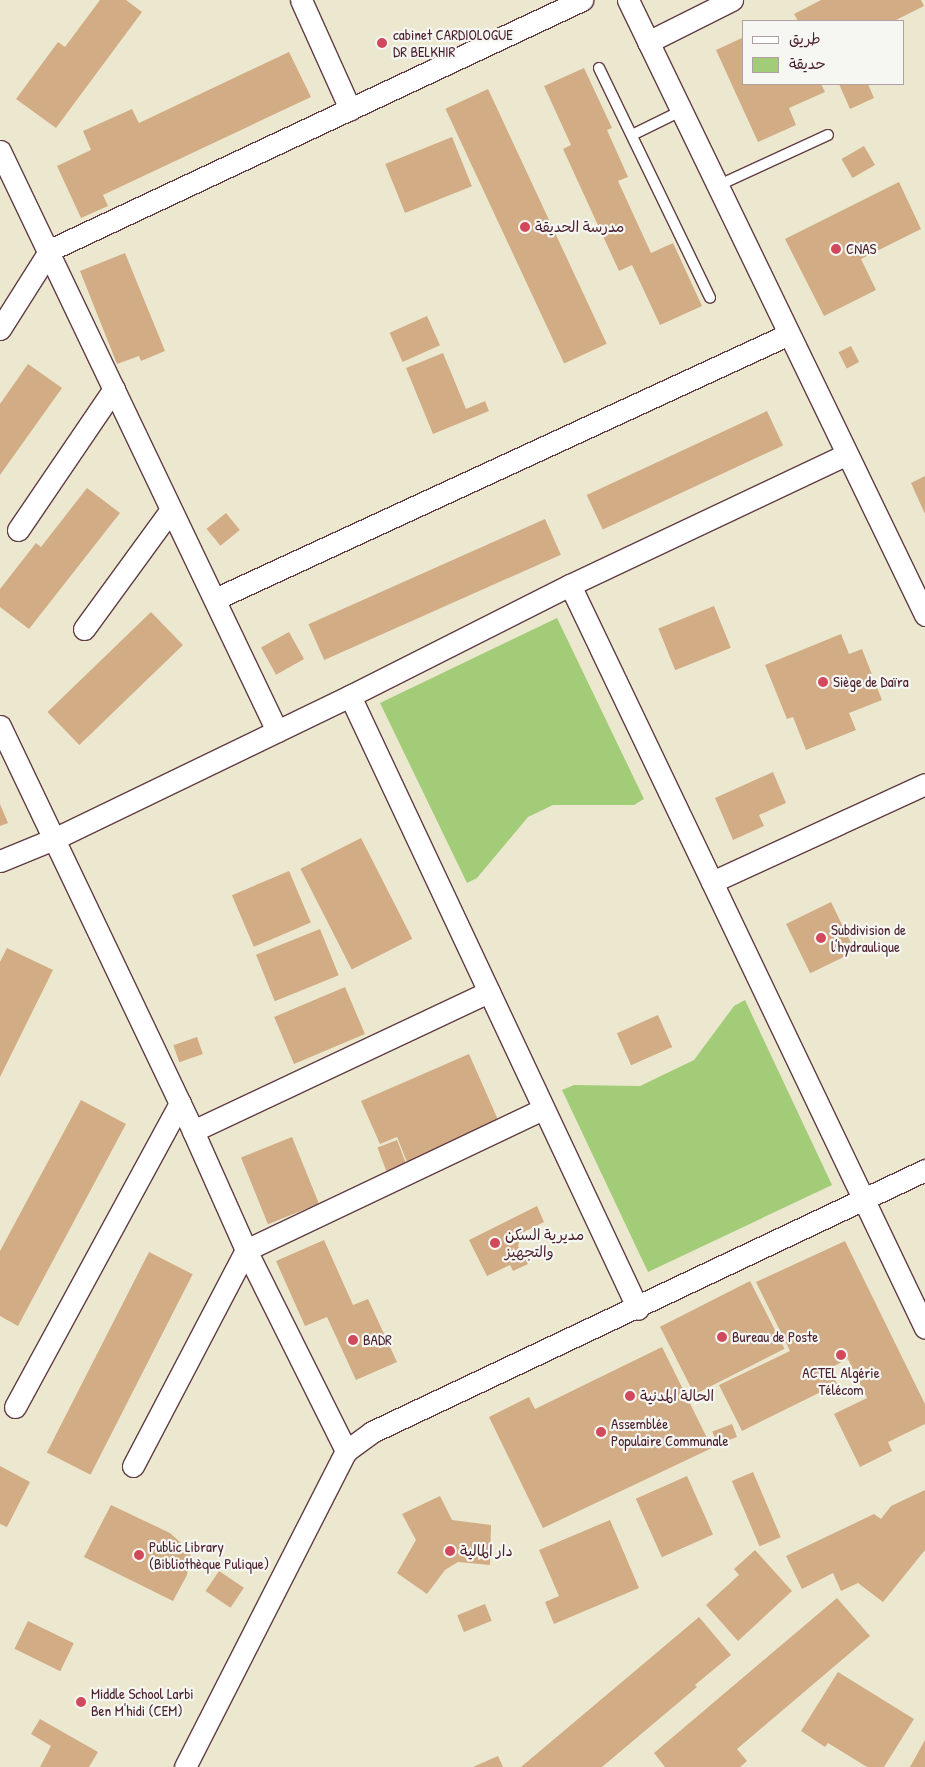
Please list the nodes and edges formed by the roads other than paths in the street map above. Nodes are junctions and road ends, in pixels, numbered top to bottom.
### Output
1 (301, 0) edge
2 (582, 0) edge
3 (628, 0) edge
4 (732, 0) edge
5 (648, 42) junction
6 (599, 68) dead end
7 (350, 109) junction
8 (682, 112) junction
9 (632, 135) junction
10 (828, 135) dead end
11 (1, 155) edge
12 (717, 186) junction
13 (50, 250) junction
14 (710, 298) dead end
15 (0, 329) edge
16 (789, 334) junction
17 (114, 390) junction
18 (847, 454) junction
19 (170, 511) junction
20 (18, 530) dead end
21 (570, 585) junction
22 (215, 599) junction
23 (925, 615) edge
24 (84, 629) dead end
25 (350, 696) junction
26 (0, 726) edge
27 (277, 731) junction
28 (925, 784) edge
29 (54, 838) junction
30 (0, 861) edge
31 (712, 882) junction
32 (489, 992) junction
33 (180, 1103) junction
34 (543, 1109) junction
35 (193, 1131) junction
36 (925, 1170) edge
37 (862, 1200) junction
38 (246, 1250) junction
39 (638, 1309) junction
40 (925, 1328) edge
41 (16, 1407) dead end
42 (346, 1451) junction
43 (133, 1466) dead end
44 (185, 1767) edge

1 - 7 street
2 - 7 street
3 - 5 street
4 - 5 street
5 - 8 street
6 - 9 lane
7 - 13 street
8 - 9 lane
8 - 12 street
9 - 14 lane
10 - 12 lane
11 - 13 street
12 - 16 street
13 - 15 street
13 - 17 street
16 - 18 street
16 - 22 street
17 - 19 street
17 - 20 street
18 - 21 street
18 - 23 street
19 - 22 street
19 - 24 street
21 - 25 street
21 - 31 street
22 - 27 street
25 - 27 street
25 - 32 street
26 - 29 street
27 - 29 street
28 - 31 street
29 - 30 street
29 - 33 street
31 - 37 street
32 - 34 street
32 - 35 street
33 - 35 street
33 - 41 street
34 - 38 street
34 - 39 street
35 - 38 street
36 - 37 street
37 - 39 street
37 - 40 street
38 - 42 street
38 - 43 street
39 - 42 street
42 - 44 street

